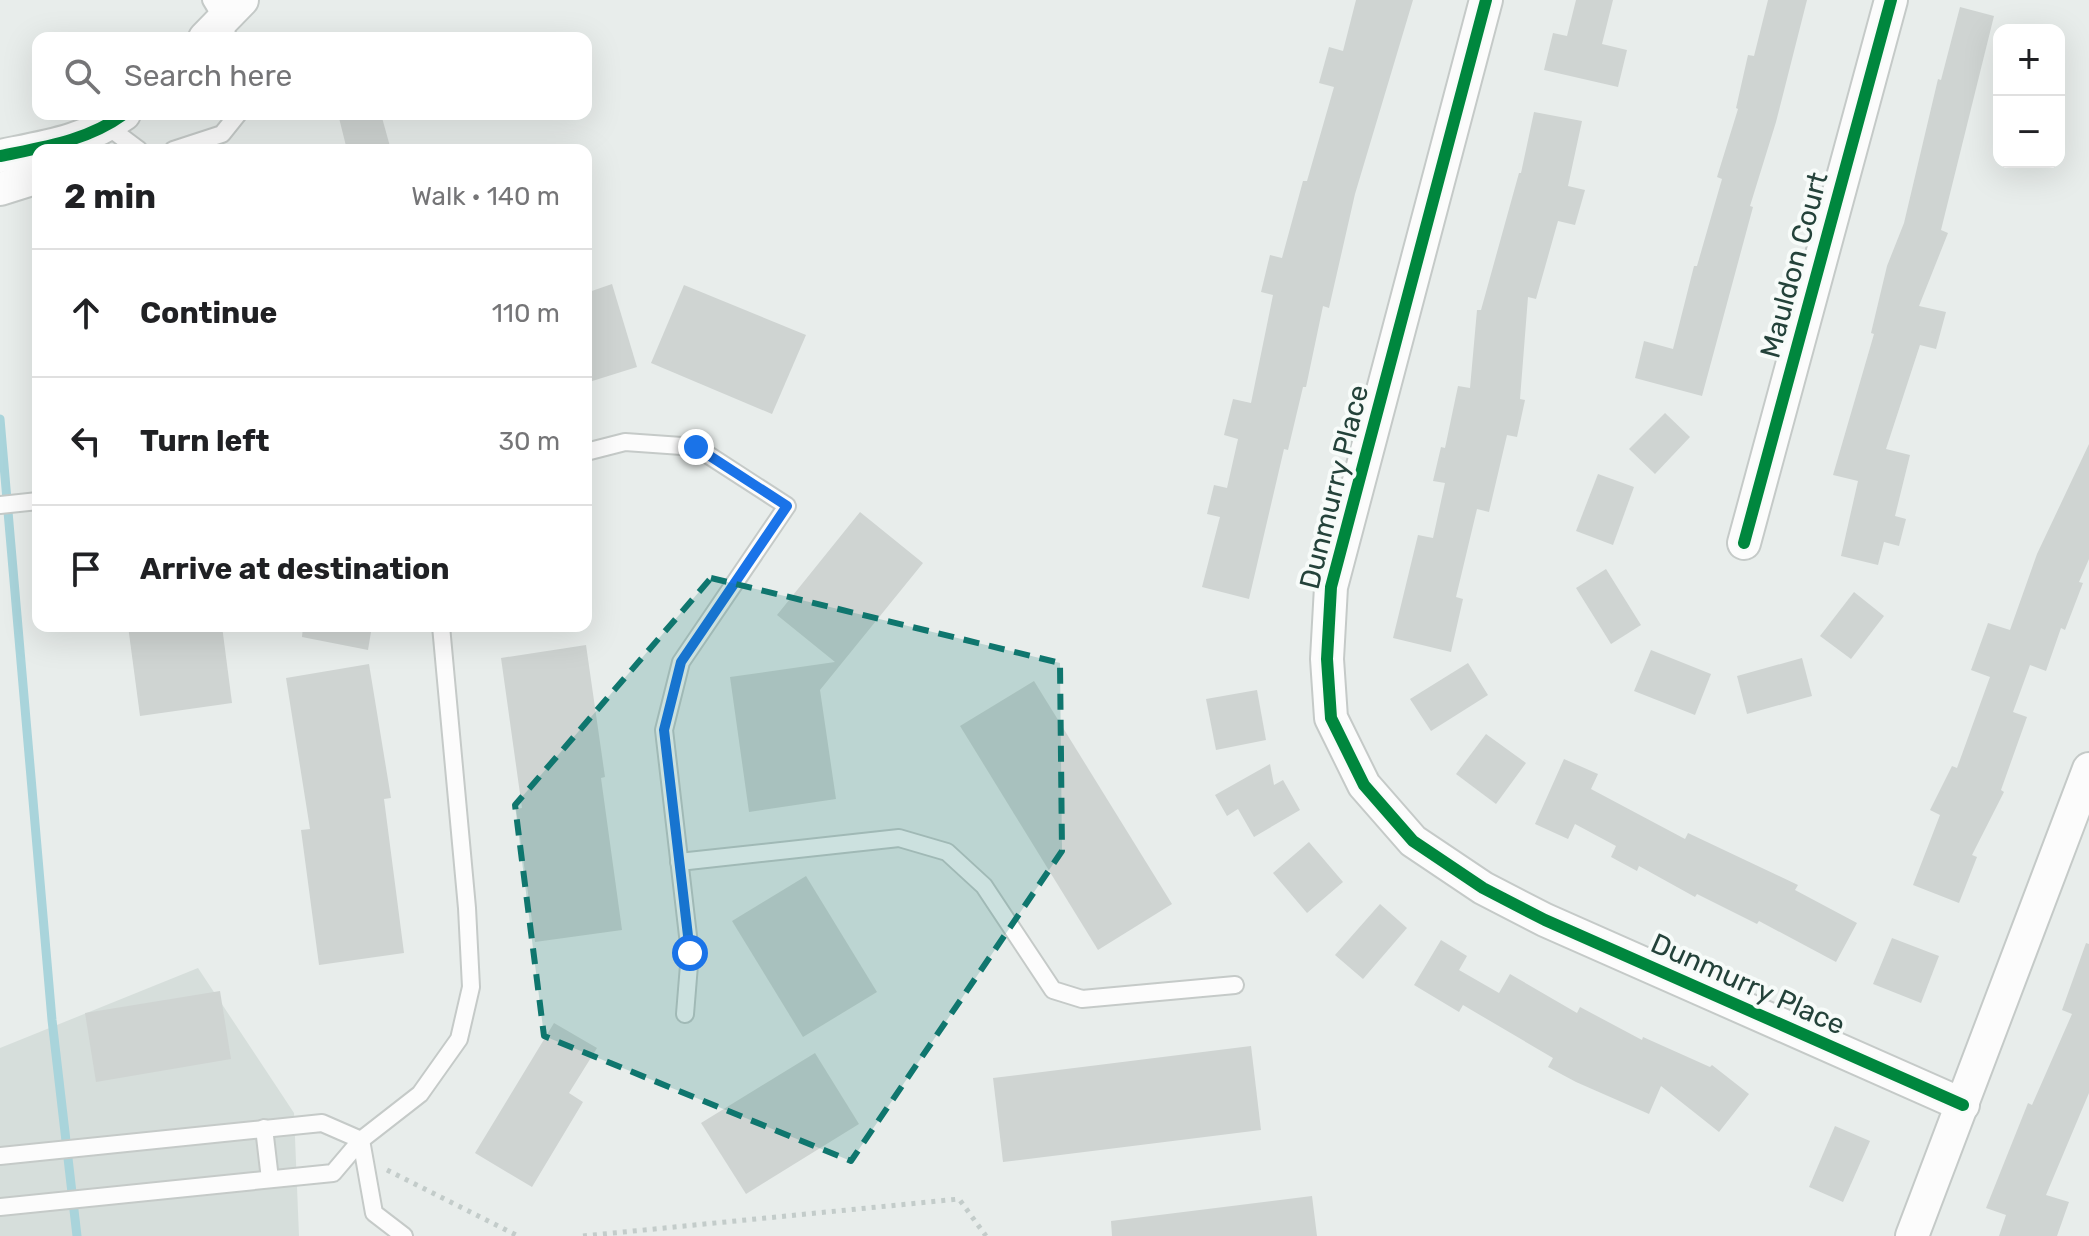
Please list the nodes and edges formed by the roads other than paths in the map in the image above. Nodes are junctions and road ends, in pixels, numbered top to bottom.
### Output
1 (1486, 0) edge
2 (1891, 0) edge
3 (116, 120) edge
4 (233, 120) edge
5 (68, 144) edge
6 (134, 144) edge
7 (191, 144) edge
8 (32, 151) edge
9 (0, 156) edge
10 (32, 179) edge
11 (0, 189) edge
12 (592, 450) edge
13 (32, 502) edge
14 (0, 505) edge
15 (1744, 543) dead end
16 (442, 632) edge
17 (2089, 769) edge
18 (679, 862) junction
19 (1235, 985) dead end
20 (685, 1014) dead end
21 (1963, 1105) junction
22 (264, 1128) junction
23 (361, 1140) junction
24 (0, 1156) edge
25 (270, 1179) junction
26 (0, 1207) edge
27 (404, 1236) edge
28 (1912, 1236) edge

1 - 21 street, Dunmurry Place
2 - 15 street, Mauldon Court
3 - 5 street
3 - 6 lane
4 - 7 lane
8 - 9 street
10 - 11 street
12 - 18 lane
13 - 14 lane
16 - 23 lane
17 - 21 street
18 - 19 lane
18 - 20 lane
21 - 28 street
22 - 23 lane
22 - 24 lane
22 - 25 lane
23 - 25 lane
23 - 27 lane
25 - 26 lane

